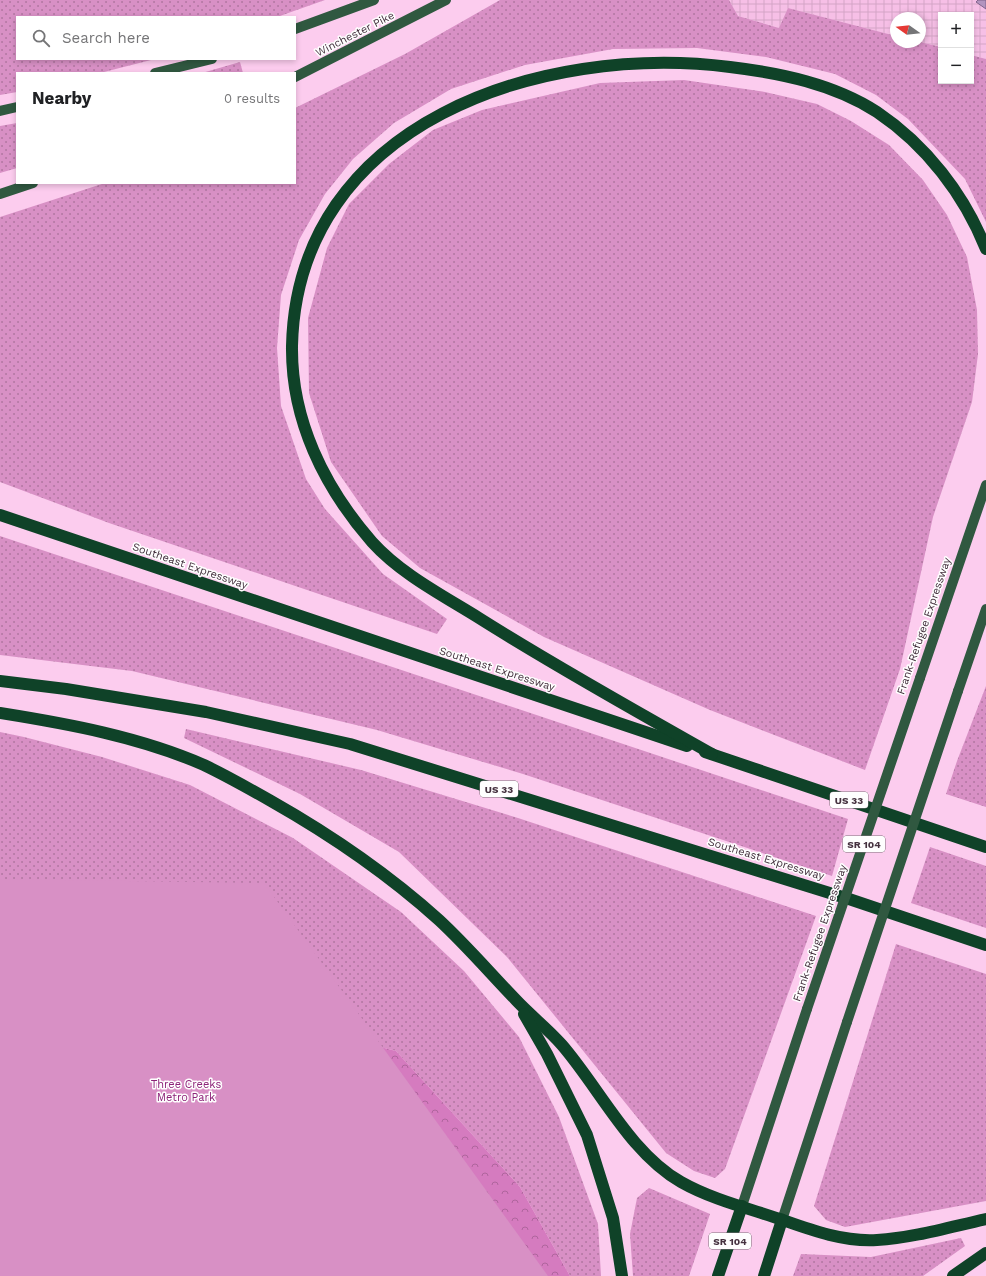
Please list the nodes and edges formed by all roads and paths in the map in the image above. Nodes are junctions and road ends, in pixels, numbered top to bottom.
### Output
1 (374, 0) edge
2 (446, 0) edge
3 (296, 29) edge
4 (208, 60) edge
5 (159, 72) edge
6 (296, 76) edge
7 (16, 107) edge
8 (0, 111) edge
9 (30, 184) edge
10 (0, 194) edge
11 (986, 249) edge
12 (986, 485) edge
13 (0, 516) edge
14 (986, 609) edge
15 (0, 681) edge
16 (0, 713) edge
17 (712, 754) junction
18 (986, 847) edge
19 (986, 945) edge
20 (517, 1001) junction
21 (742, 1206) junction
22 (986, 1219) edge
23 (782, 1220) junction
24 (986, 1253) edge
25 (622, 1276) edge
26 (718, 1276) edge
27 (764, 1276) edge
28 (953, 1276) edge

1 - 3 main road
2 - 6 main road, Winchester Pike
4 - 5 main road
7 - 8 main road
9 - 10 main road
11 - 17 highway
12 - 21 main road, Frank-Refugee Expressway / SR 104, bridge
13 - 17 highway, Southeast Expressway / US 33
14 - 23 main road, bridge
15 - 19 highway, Southeast Expressway / US 33
16 - 20 highway
17 - 18 highway, Southeast Expressway / US 33
20 - 21 highway
20 - 25 highway
21 - 23 highway
21 - 26 highway, Frank-Refugee Expressway / SR 104
22 - 23 highway
23 - 27 highway
24 - 28 highway

